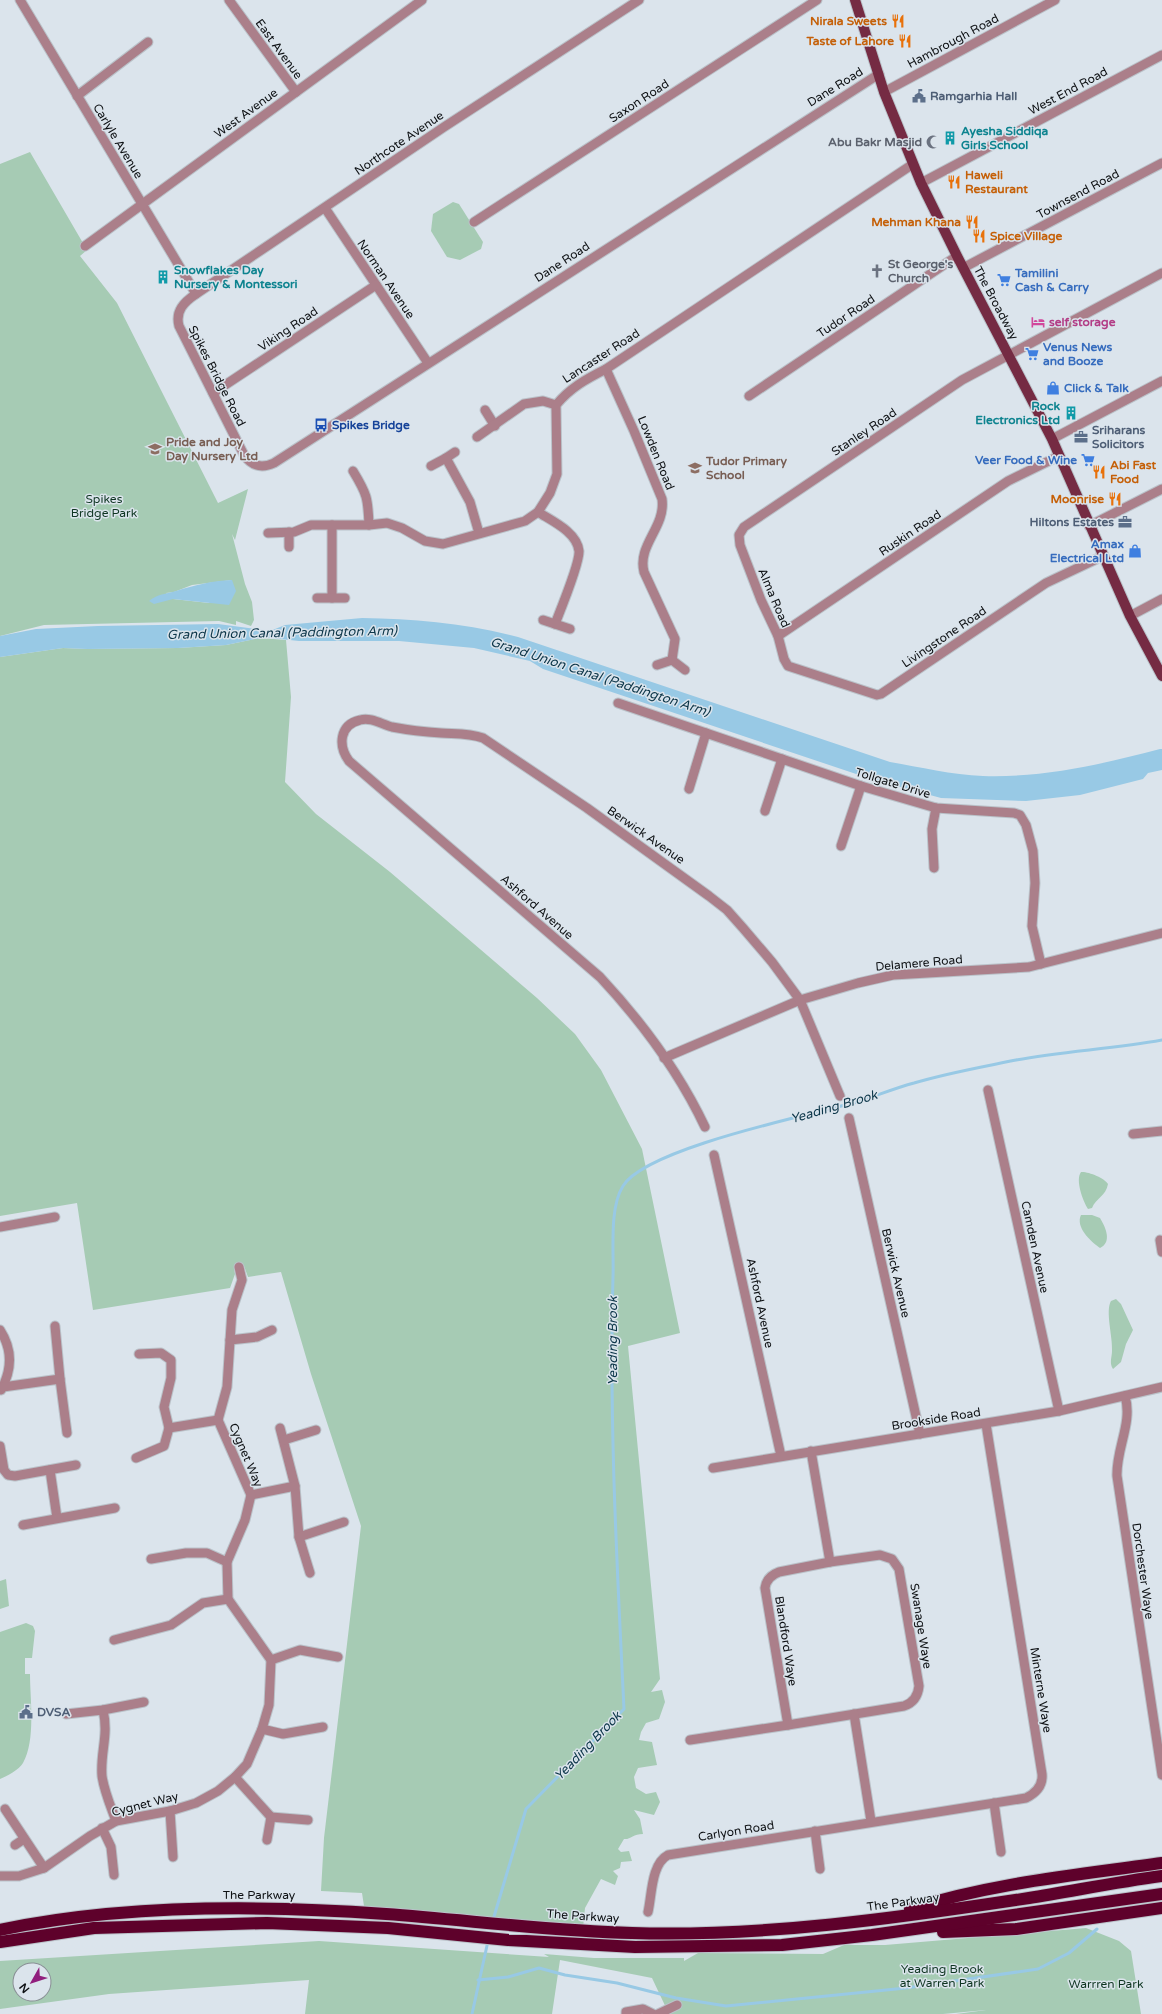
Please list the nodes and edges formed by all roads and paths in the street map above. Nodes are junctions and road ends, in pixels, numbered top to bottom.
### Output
1 (20, 0) edge
2 (229, 0) edge
3 (422, 0) edge
4 (638, 0) edge
5 (817, 0) edge
6 (855, 0) edge
7 (1055, 0) edge
8 (148, 42) dead end
9 (1162, 55) edge
10 (879, 74) junction
11 (296, 92) junction
12 (884, 92) junction
13 (77, 96) junction
14 (1162, 163) edge
15 (913, 164) junction
16 (921, 183) junction
17 (141, 203) junction
18 (325, 208) junction
19 (474, 222) dead end
20 (85, 246) dead end
21 (957, 256) junction
22 (963, 268) junction
23 (1162, 273) edge
24 (376, 285) junction
25 (196, 294) junction
26 (178, 312) joint
27 (1008, 354) junction
28 (428, 363) junction
29 (606, 368) junction
30 (1162, 381) edge
31 (213, 393) junction
32 (749, 396) dead end
33 (556, 405) junction
34 (485, 410) dead end
35 (494, 426) junction
36 (477, 437) dead end
37 (1052, 439) junction
38 (455, 452) dead end
39 (1059, 456) junction
40 (446, 458) junction
41 (257, 466) joint
42 (431, 466) dead end
43 (353, 471) dead end
44 (1162, 489) edge
45 (538, 512) junction
46 (332, 525) junction
47 (368, 525) junction
48 (1089, 526) junction
49 (289, 532) junction
50 (268, 533) dead end
51 (480, 533) junction
52 (738, 535) joint
53 (288, 547) dead end
54 (1103, 556) junction
55 (316, 598) dead end
56 (332, 598) junction
57 (345, 598) dead end
58 (1162, 599) edge
59 (1130, 616) junction
60 (543, 620) dead end
61 (555, 624) junction
62 (570, 629) dead end
63 (778, 636) junction
64 (672, 660) junction
65 (657, 665) dead end
66 (791, 668) joint
67 (685, 670) dead end
68 (1162, 676) edge
69 (618, 703) dead end
70 (348, 726) joint
71 (706, 733) junction
72 (782, 759) junction
73 (861, 786) junction
74 (689, 789) dead end
75 (936, 808) junction
76 (765, 811) dead end
77 (841, 846) dead end
78 (934, 868) dead end
79 (1162, 933) edge
80 (1041, 964) junction
81 (800, 1000) junction
82 (664, 1058) junction
83 (988, 1090) dead end
84 (840, 1096) dead end
85 (849, 1118) dead end
86 (705, 1127) dead end
87 (1162, 1131) edge
88 (1133, 1134) dead end
89 (714, 1155) dead end
90 (55, 1217) dead end
91 (0, 1227) edge
92 (1160, 1240) dead end
93 (1162, 1252) edge
94 (239, 1267) dead end
95 (55, 1326) dead end
96 (0, 1330) edge
97 (272, 1330) dead end
98 (230, 1340) junction
99 (139, 1354) dead end
100 (60, 1379) junction
101 (1162, 1386) edge
102 (1, 1389) edge
103 (1125, 1396) junction
104 (1059, 1411) junction
105 (218, 1420) junction
106 (986, 1424) junction
107 (169, 1428) junction
108 (280, 1428) dead end
109 (316, 1430) dead end
110 (67, 1434) dead end
111 (920, 1434) junction
112 (284, 1440) junction
113 (0, 1446) edge
114 (811, 1451) junction
115 (781, 1456) junction
116 (136, 1458) dead end
117 (76, 1465) dead end
118 (713, 1468) dead end
119 (50, 1470) junction
120 (295, 1486) junction
121 (251, 1495) junction
122 (115, 1508) dead end
123 (57, 1518) junction
124 (344, 1522) dead end
125 (23, 1525) dead end
126 (299, 1537) junction
127 (151, 1559) dead end
128 (227, 1562) junction
129 (830, 1562) junction
130 (310, 1574) dead end
131 (228, 1599) junction
132 (114, 1640) dead end
133 (338, 1657) dead end
134 (271, 1660) junction
135 (144, 1702) dead end
136 (103, 1710) junction
137 (66, 1714) dead end
138 (854, 1714) junction
139 (788, 1725) junction
140 (323, 1727) dead end
141 (262, 1729) junction
142 (690, 1740) dead end
143 (1162, 1775) edge
144 (236, 1777) junction
145 (994, 1803) junction
146 (5, 1809) dead end
147 (170, 1812) junction
148 (271, 1817) junction
149 (308, 1820) dead end
150 (116, 1821) junction
151 (871, 1821) junction
152 (102, 1828) junction
153 (815, 1831) junction
154 (24, 1839) junction
155 (267, 1840) dead end
156 (15, 1845) dead end
157 (1002, 1852) dead end
158 (173, 1857) dead end
159 (1162, 1863) edge
160 (44, 1868) junction
161 (820, 1869) dead end
162 (114, 1875) dead end
163 (0, 1876) edge
164 (1162, 1876) edge
165 (1162, 1894) edge
166 (1162, 1908) edge
167 (648, 1912) dead end
168 (871, 1921) junction
169 (0, 1930) edge
170 (872, 1935) junction
171 (0, 1942) edge
172 (677, 2005) dead end
173 (626, 2013) edge
174 (653, 2014) edge
175 (658, 2014) edge

1 - 13 street, Carlyle Avenue
2 - 11 street, East Avenue
3 - 11 street, West Avenue
4 - 18 street, Northcote Avenue
5 - 19 street, Saxon Road
6 - 10 main road, The Broadway
7 - 12 street, Hambrough Road
8 - 13 street
9 - 16 street, West End Road
10 - 12 main road, The Broadway
10 - 28 street, Dane Road
11 - 17 street, West Avenue
12 - 15 main road, The Broadway
13 - 17 street, Carlyle Avenue
14 - 22 street, Townsend Road
15 - 16 main road, The Broadway
15 - 29 street, Lancaster Road
16 - 21 main road, The Broadway
17 - 20 street, West Avenue
17 - 25 street, Carlyle Avenue
18 - 24 street, Norman Avenue
18 - 25 street, Northcote Avenue
21 - 22 main road, The Broadway
21 - 32 street, Tudor Road
22 - 27 main road, The Broadway
23 - 27 street, Stanley Road
24 - 28 street, Norman Avenue
24 - 31 street, Viking Road
25 - 26 street, Northcote Avenue
26 - 31 street, Spikes Bridge Road
27 - 37 main road, The Broadway
27 - 52 street, Stanley Road
28 - 41 street, Dane Road
29 - 33 street, Lancaster Road
29 - 64 street, Lowden Road
30 - 37 street
31 - 41 street, Spikes Bridge Road
33 - 35 street
33 - 45 street
34 - 35 street
35 - 36 street
37 - 39 main road, The Broadway
38 - 40 street
39 - 48 main road, The Broadway
39 - 63 street, Ruskin Road
40 - 42 street
40 - 51 street
43 - 47 street
44 - 48 street
45 - 51 street
45 - 61 street
46 - 47 street
46 - 49 street
46 - 56 street
47 - 51 street
48 - 54 main road, The Broadway
49 - 50 street
49 - 53 street
52 - 63 street, Alma Road
54 - 59 main road, The Broadway
54 - 66 street, Livingstone Road
55 - 56 street
56 - 57 street
58 - 59 street
59 - 68 main road, The Broadway
60 - 61 street
61 - 62 street
63 - 66 street, Alma Road
64 - 65 street
64 - 67 street
69 - 71 street, Tollgate Drive
70 - 81 street, Berwick Avenue
70 - 82 street, Ashford Avenue
71 - 72 street, Tollgate Drive
71 - 74 street
72 - 73 street, Tollgate Drive
72 - 76 street
73 - 75 street, Tollgate Drive
73 - 77 street
75 - 78 street
75 - 80 street, Tollgate Drive
79 - 80 street, Delamere Road
80 - 81 street, Delamere Road
81 - 82 street, Delamere Road
81 - 84 street, Berwick Avenue
82 - 86 street, Ashford Avenue
83 - 104 street, Camden Avenue
85 - 111 street, Berwick Avenue
87 - 88 street
89 - 115 street, Ashford Avenue
90 - 91 street
92 - 93 street
94 - 98 street, Cygnet Way
95 - 100 street
96 - 102 street
97 - 98 street
98 - 105 street, Cygnet Way
99 - 107 street
100 - 102 street
100 - 110 street
101 - 103 street, Brookside Road
103 - 104 street, Brookside Road
103 - 143 street, Dorchester Waye
104 - 106 street, Brookside Road
105 - 107 street
105 - 121 street, Cygnet Way
106 - 111 street, Brookside Road
106 - 145 street, Minterne Waye
107 - 116 street
108 - 112 street
109 - 112 street
111 - 114 street, Brookside Road
112 - 120 street
113 - 119 street
114 - 115 street, Brookside Road
114 - 129 street
115 - 118 street, Brookside Road
117 - 119 street
119 - 123 street
120 - 121 street
120 - 126 street
121 - 128 street, Cygnet Way
122 - 123 street
123 - 125 street
124 - 126 street
126 - 130 street
127 - 128 street
128 - 131 street, Cygnet Way
129 - 138 street, Swanage Waye
129 - 139 street, Blandford Waye
131 - 132 street
131 - 134 street
133 - 134 street
134 - 141 street, Cygnet Way
135 - 136 street
136 - 137 street
136 - 150 street
138 - 139 street
138 - 151 street
139 - 142 street
140 - 141 street
141 - 144 street, Cygnet Way
144 - 147 street, Cygnet Way
144 - 148 street
145 - 151 street, Minterne Waye
145 - 157 street
146 - 154 street
147 - 150 street, Cygnet Way
147 - 158 street
148 - 149 street
148 - 155 street
150 - 152 street, Cygnet Way
151 - 153 street, Carlyon Road
152 - 160 street, Cygnet Way
152 - 162 street
153 - 161 street
153 - 167 street, Carlyon Road
154 - 156 street
154 - 160 street
159 - 168 highway
160 - 163 street, Cygnet Way
164 - 168 highway, The Parkway
165 - 170 highway
166 - 170 highway
168 - 169 highway, The Parkway
170 - 171 highway
172 - 175 street
173 - 174 street

